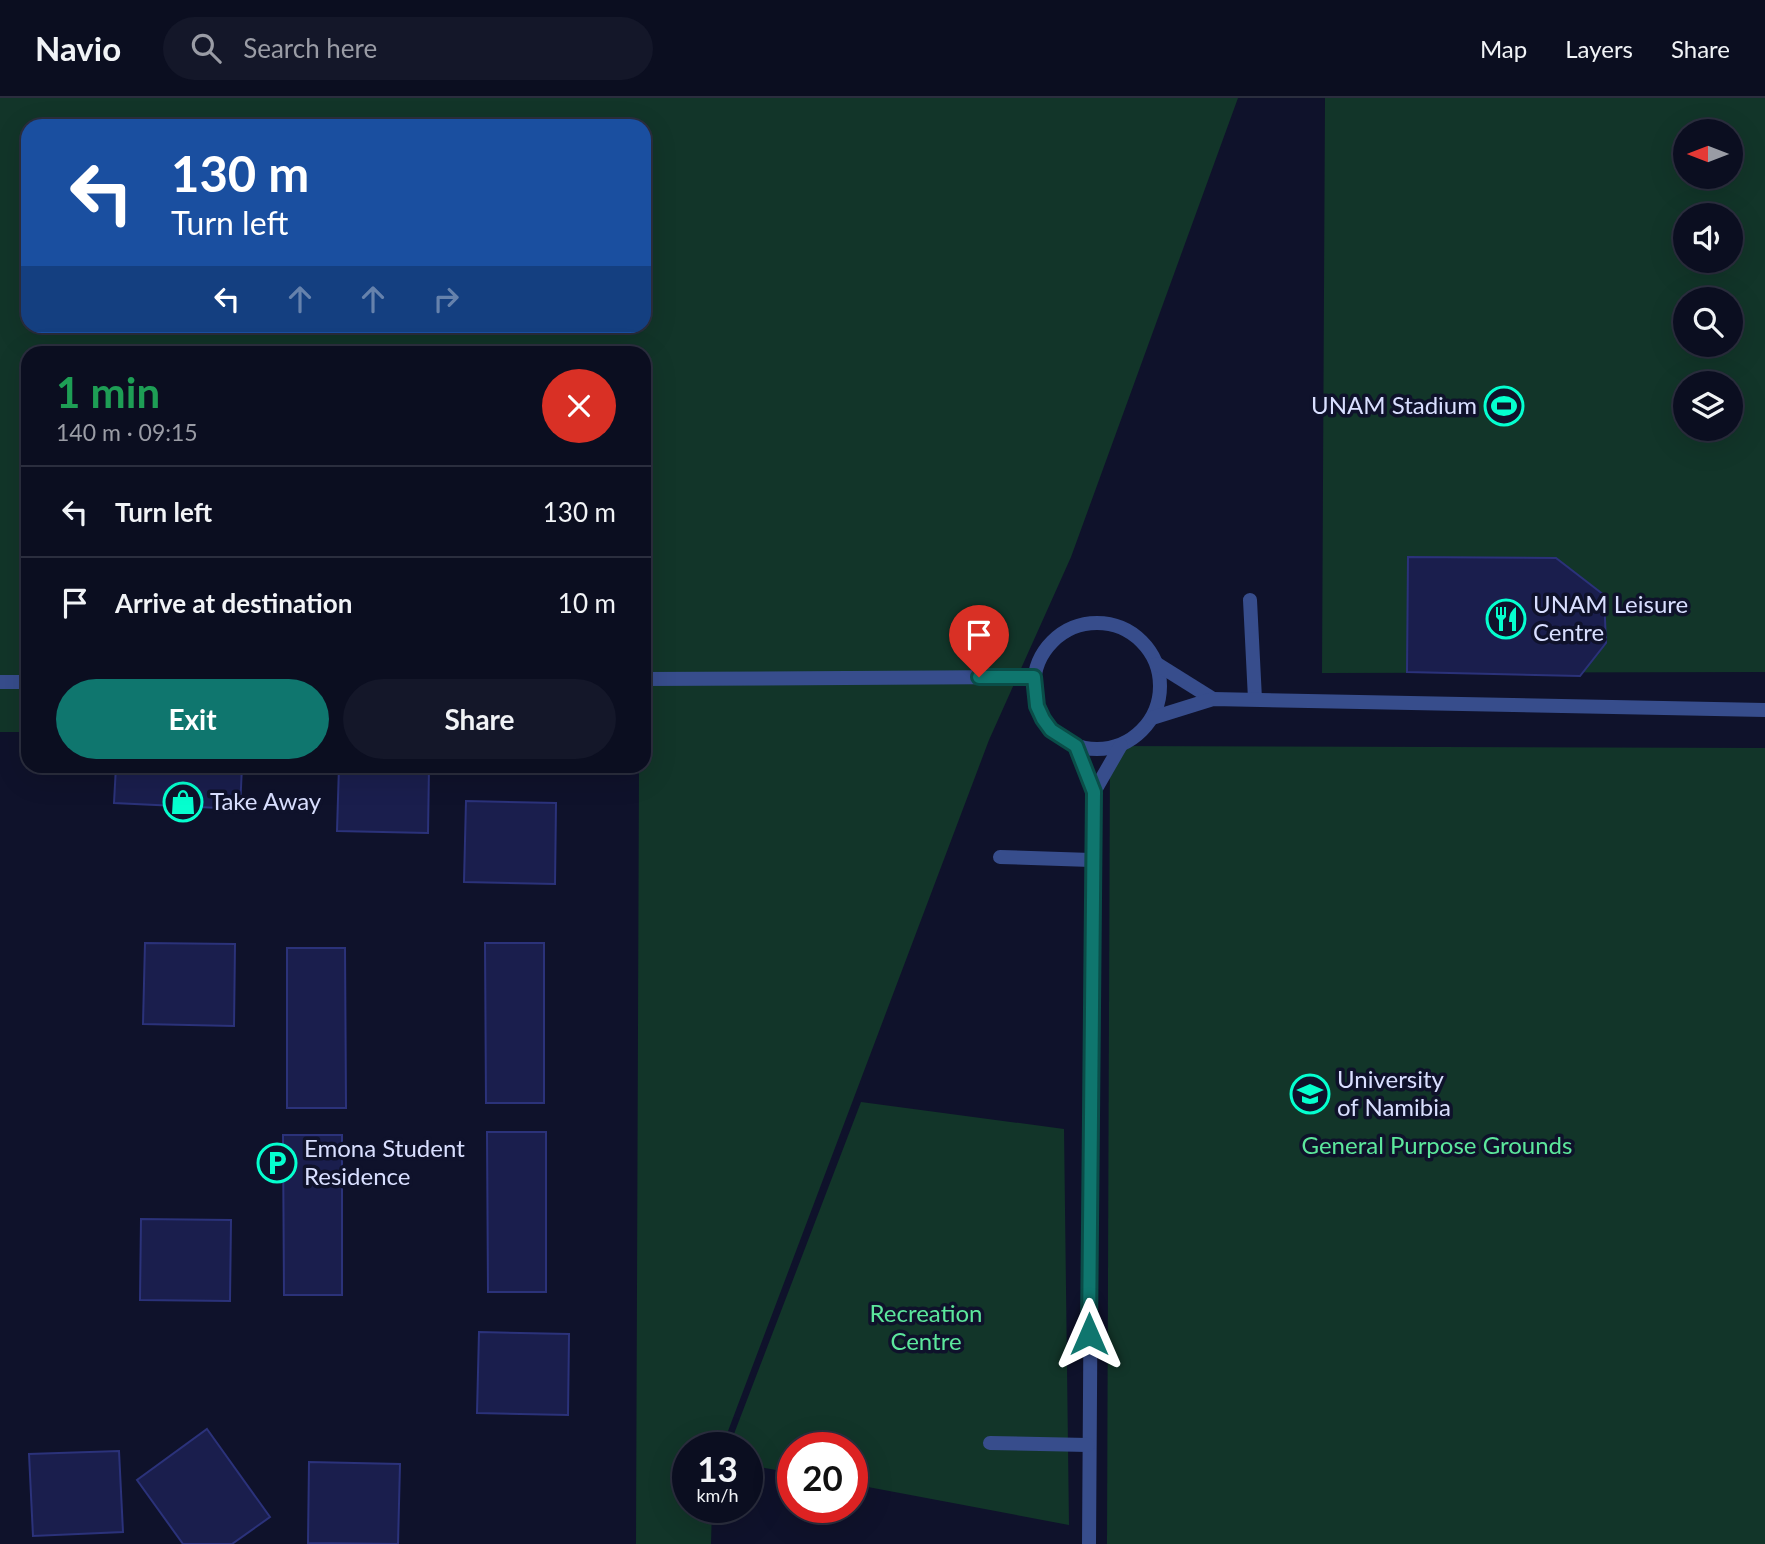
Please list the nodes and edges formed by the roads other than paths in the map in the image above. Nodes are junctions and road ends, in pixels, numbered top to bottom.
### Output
1 (1250, 600) dead end
2 (1157, 664) junction
3 (1034, 677) junction
4 (651, 679) edge
5 (0, 682) edge
6 (21, 682) edge
7 (1213, 699) junction
8 (1255, 699) junction
9 (1765, 710) edge
10 (1152, 718) junction
11 (1121, 745) junction
12 (1076, 746) junction
13 (1094, 792) junction
14 (1000, 857) dead end
15 (1091, 860) junction
16 (990, 1443) dead end
17 (1088, 1445) junction
18 (1089, 1544) edge

1 - 8 lane
2 - 3 lane
2 - 7 lane
2 - 10 lane
3 - 4 lane
3 - 12 lane
5 - 6 lane
7 - 8 lane
7 - 10 lane
8 - 9 lane
10 - 11 lane
11 - 12 lane
11 - 13 lane
12 - 13 lane
13 - 15 lane
14 - 15 lane
15 - 17 lane
16 - 17 lane
17 - 18 lane

